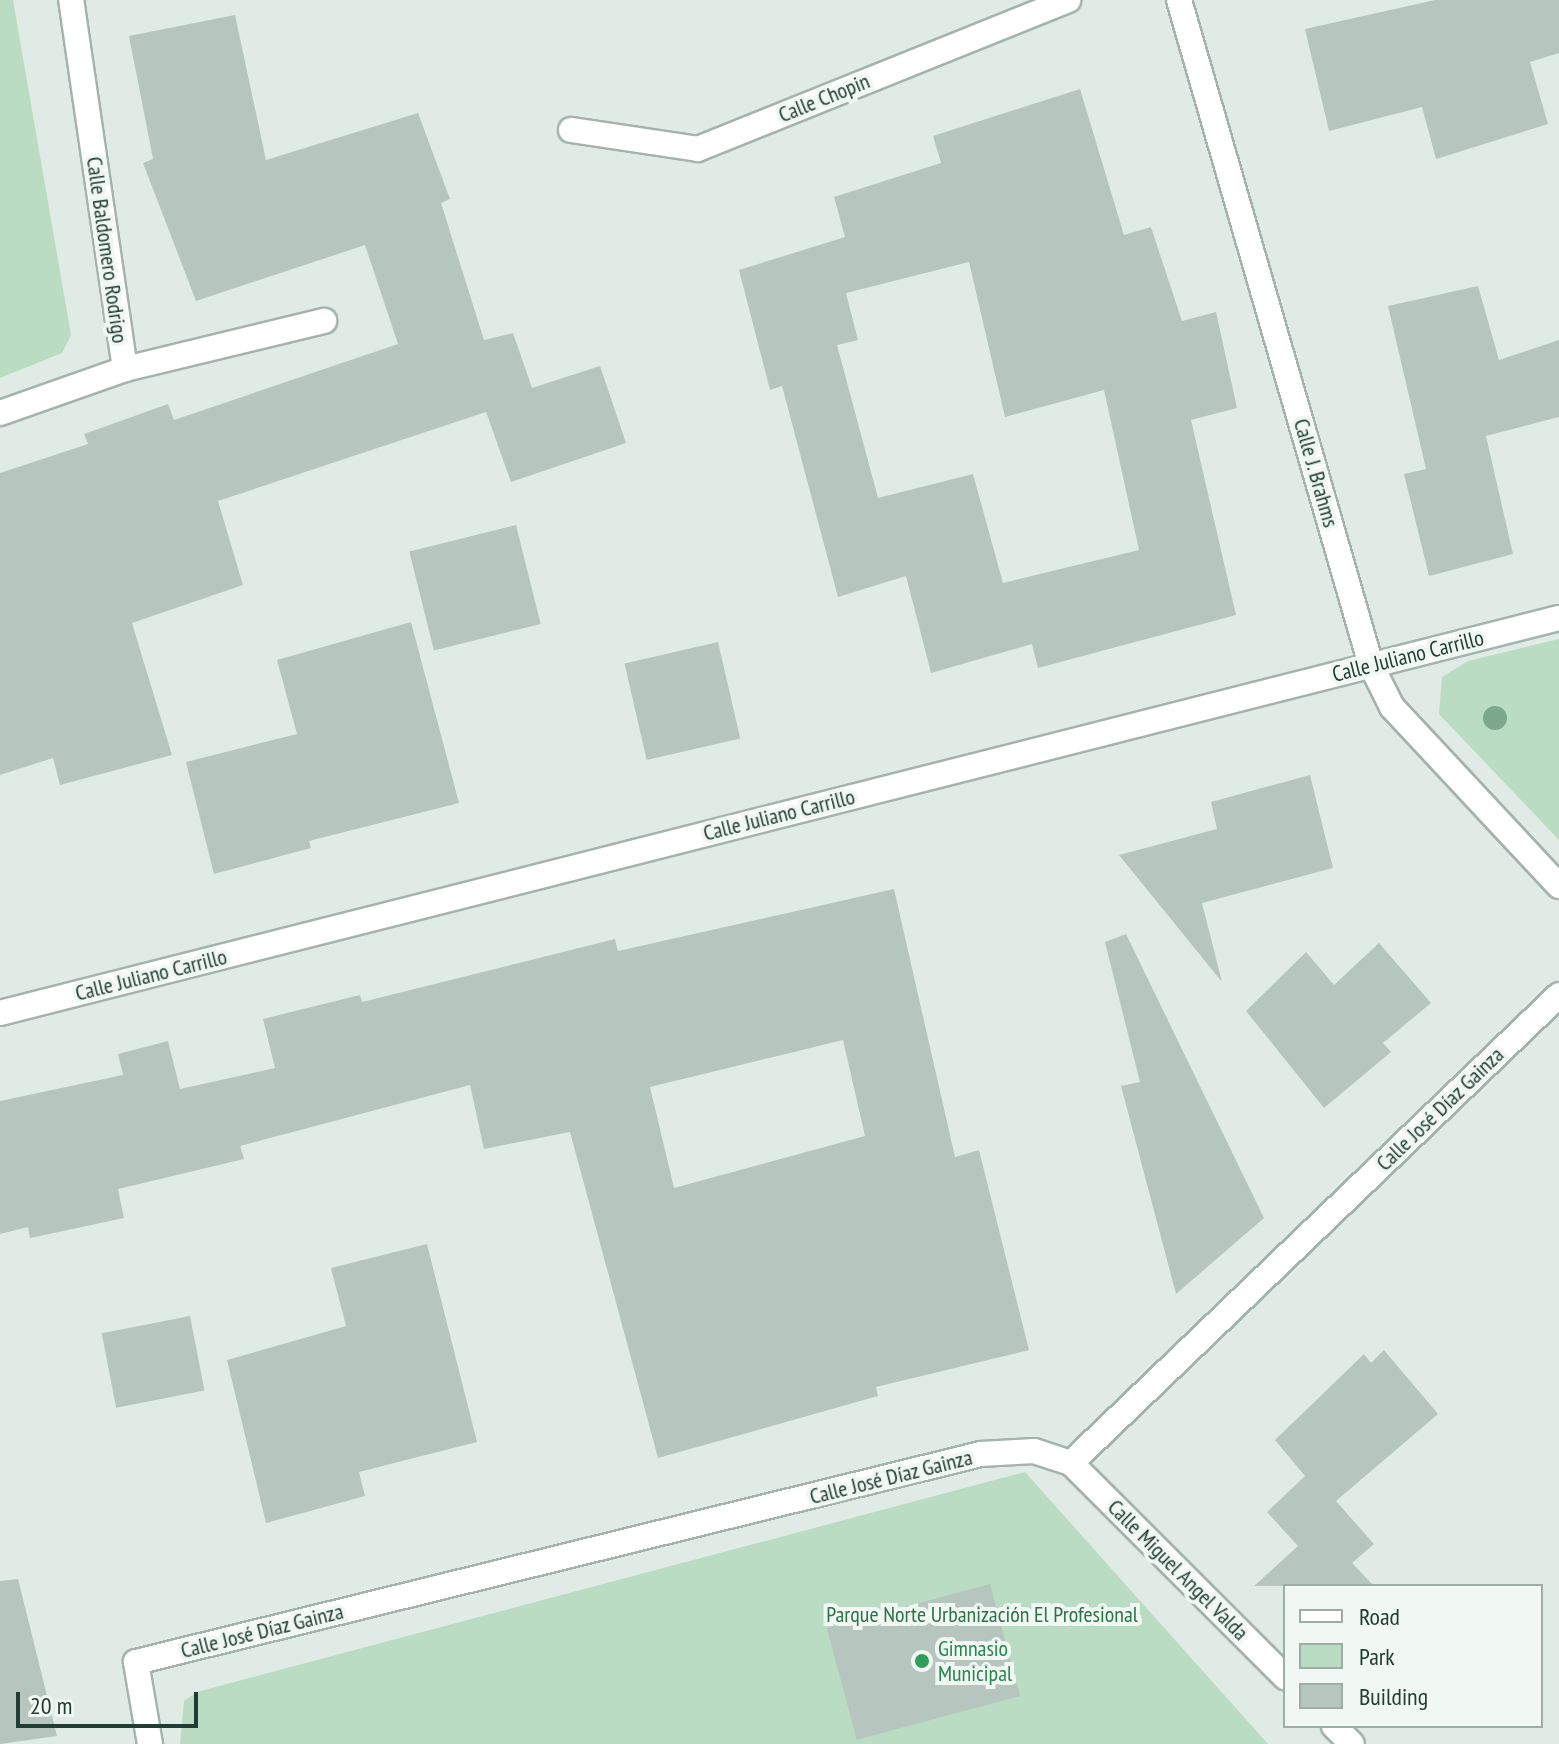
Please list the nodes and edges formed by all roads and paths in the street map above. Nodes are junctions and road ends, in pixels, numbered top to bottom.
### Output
1 (71, 0) edge
2 (1068, 0) edge
3 (1179, 0) edge
4 (571, 130) dead end
5 (324, 321) dead end
6 (125, 369) junction
7 (0, 413) edge
8 (1559, 618) edge
9 (1371, 665) junction
10 (1559, 886) edge
11 (1559, 995) edge
12 (0, 1013) edge
13 (1071, 1463) junction
14 (1283, 1675) edge
15 (1336, 1728) edge
16 (150, 1744) edge
17 (1352, 1744) edge

1 - 6 street, Calle Baldomero Rodrigo
2 - 4 street, Calle Chopin
3 - 9 street, Calle J. Brahms
5 - 6 street
6 - 7 street, Calle Baldomero Rodrigo
8 - 9 street, Calle Juliano Carrillo
9 - 10 street, Calle J. Brahms
9 - 12 street, Calle Juliano Carrillo
11 - 13 street, Calle José Díaz Gainza
13 - 14 street, Calle Miguel Angel Valda
13 - 16 street, Calle José Díaz Gainza
15 - 17 street

